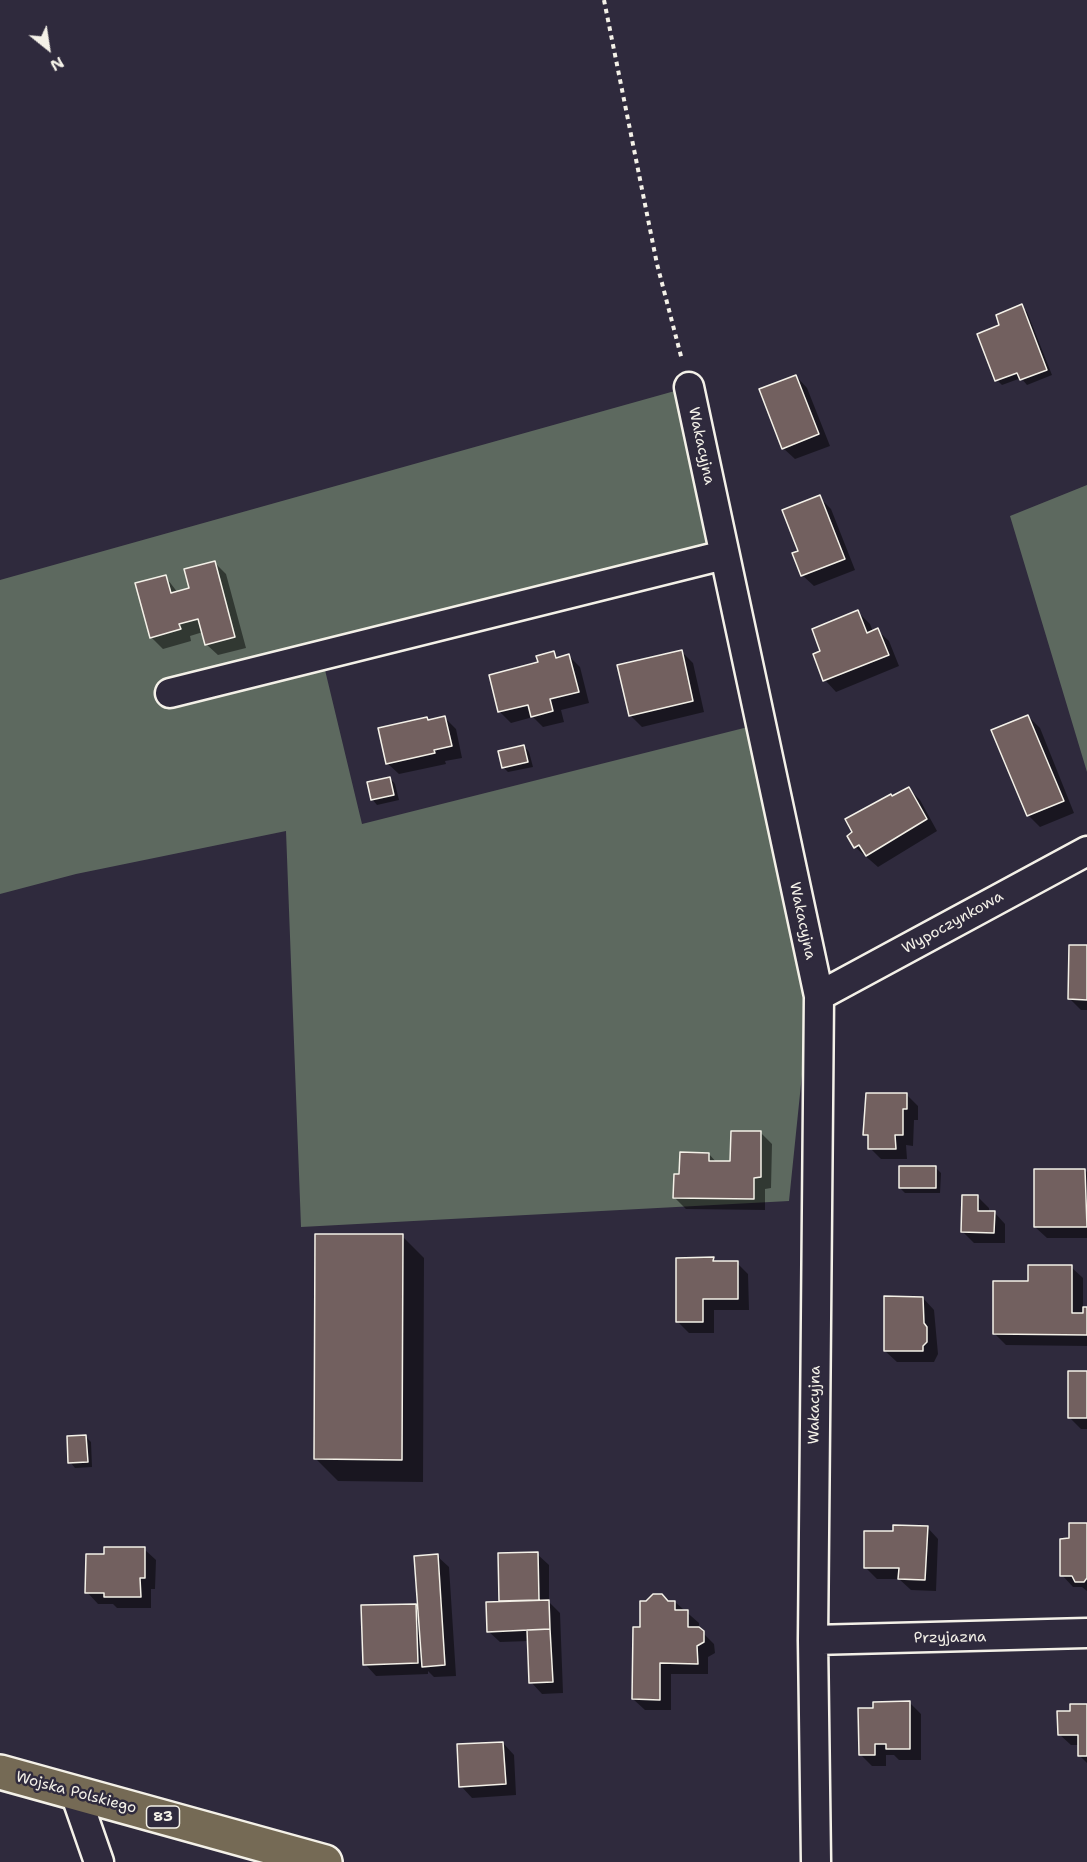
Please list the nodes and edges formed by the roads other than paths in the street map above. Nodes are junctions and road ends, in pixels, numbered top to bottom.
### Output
1 (689, 387) road end
2 (724, 555) junction
3 (170, 693) dead end
4 (1087, 851) edge
5 (819, 996) junction
6 (1087, 1633) edge
7 (813, 1640) junction
8 (0, 1772) edge
9 (75, 1793) junction
10 (99, 1862) edge
11 (325, 1862) edge
12 (816, 1862) edge

1 - 2 street, Wakacyjna
2 - 3 street
2 - 5 street, Wakacyjna
4 - 5 street, Wypoczynkowa
5 - 7 street, Wakacyjna
6 - 7 street, Przyjazna
7 - 12 street, Wakacyjna
8 - 9 main road, Wojska Polskiego / 83
9 - 10 street
9 - 11 main road, Wojska Polskiego / 83

